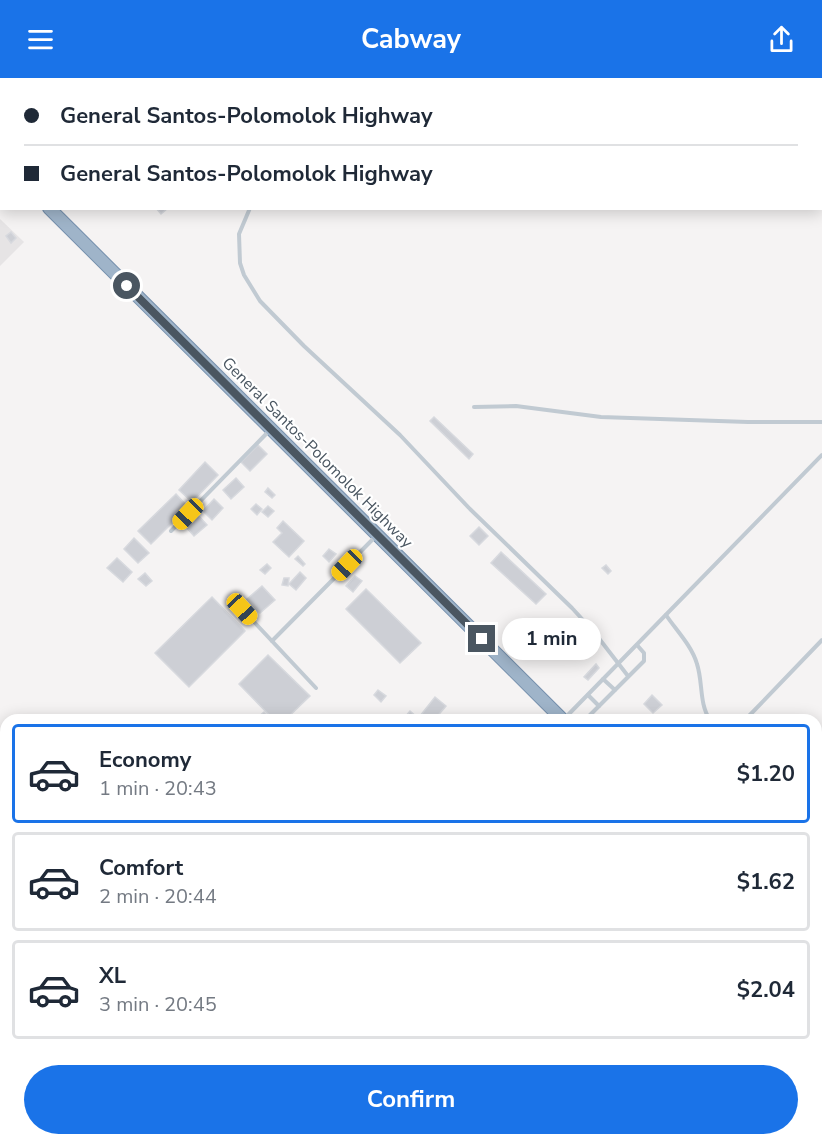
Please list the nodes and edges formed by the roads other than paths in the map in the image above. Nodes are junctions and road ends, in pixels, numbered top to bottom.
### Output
1 (51, 210) edge
2 (249, 210) edge
3 (474, 407) dead end
4 (822, 422) edge
5 (271, 429) junction
6 (822, 455) edge
7 (171, 531) dead end
8 (377, 534) junction
9 (242, 609) dead end
10 (666, 615) junction
11 (822, 640) edge
12 (272, 641) junction
13 (637, 645) junction
14 (618, 664) junction
15 (628, 676) junction
16 (603, 679) junction
17 (316, 688) dead end
18 (615, 690) junction
19 (588, 695) junction
20 (598, 706) junction
21 (557, 714) edge
22 (569, 714) edge
23 (591, 714) edge
24 (708, 714) edge
25 (750, 714) edge

1 - 5 highway, General Santos-Polomolok Highway
2 - 14 lane
3 - 4 lane
5 - 7 lane
5 - 8 highway, General Santos-Polomolok Highway
6 - 10 lane
8 - 12 lane
8 - 21 highway, General Santos-Polomolok Highway
9 - 12 lane
10 - 13 lane
10 - 24 lane
11 - 25 lane
12 - 17 lane
13 - 14 lane
13 - 15 lane
14 - 15 lane
14 - 16 lane
15 - 18 lane
16 - 18 lane
16 - 19 lane
18 - 20 lane
19 - 20 lane
19 - 22 lane
20 - 23 lane

